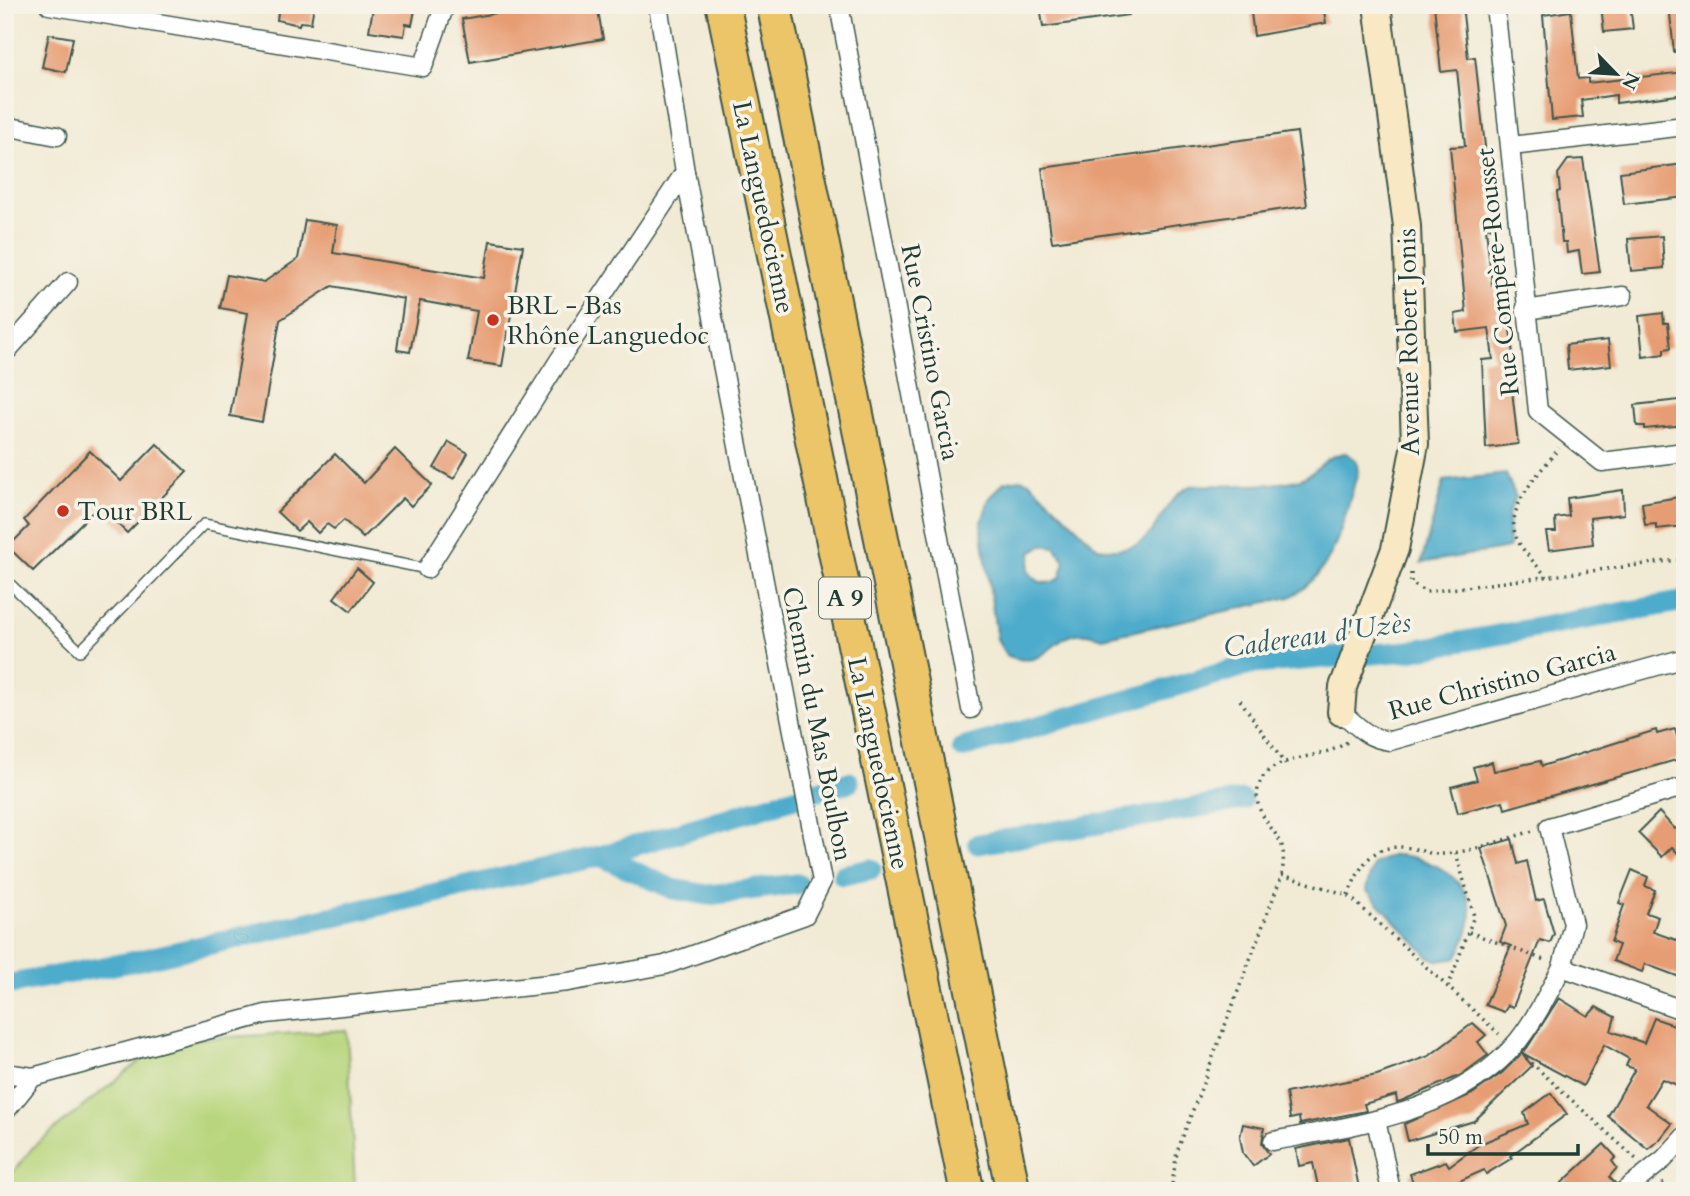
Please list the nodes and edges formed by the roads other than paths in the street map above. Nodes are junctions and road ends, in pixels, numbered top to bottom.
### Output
1 (49, 5) edge
2 (445, 5) edge
3 (658, 5) edge
4 (723, 5) edge
5 (774, 5) edge
6 (839, 5) edge
7 (1377, 5) edge
8 (1495, 5) edge
9 (5, 126) edge
10 (1685, 126) edge
11 (57, 136) dead end
12 (1511, 146) junction
13 (685, 172) junction
14 (68, 282) dead end
15 (1623, 296) dead end
16 (1525, 310) junction
17 (5, 353) edge
18 (1685, 452) edge
19 (427, 569) joint
20 (5, 579) edge
21 (1685, 658) edge
22 (971, 709) dead end
23 (1350, 721) joint
24 (1685, 789) edge
25 (1562, 967) junction
26 (1685, 1012) edge
27 (5, 1073) edge
28 (33, 1077) junction
29 (5, 1112) edge
30 (1376, 1120) junction
31 (1685, 1136) edge
32 (1273, 1141) dead end
33 (967, 1191) edge
34 (1013, 1191) edge
35 (1391, 1191) edge
36 (1624, 1191) edge

1 - 2 street
3 - 13 street, Chemin du Mas Boulbon
4 - 33 highway, La Languedocienne / A 9
5 - 34 highway, La Languedocienne / A 9
6 - 22 street, Rue Cristino Garcia
7 - 23 street, Avenue Robert Jonis
8 - 12 street, Rue Compère-Rousset
9 - 11 street
10 - 12 street
12 - 16 street, Rue Compère-Rousset
13 - 19 street
13 - 28 street, Chemin du Mas Boulbon
14 - 17 street
15 - 16 street
16 - 18 street, Rue Compère-Rousset
19 - 20 lane
21 - 23 street, Rue Christino Garcia
24 - 25 street
25 - 26 street
25 - 30 street
27 - 28 street
28 - 29 street
30 - 32 street
30 - 35 street
31 - 36 street

